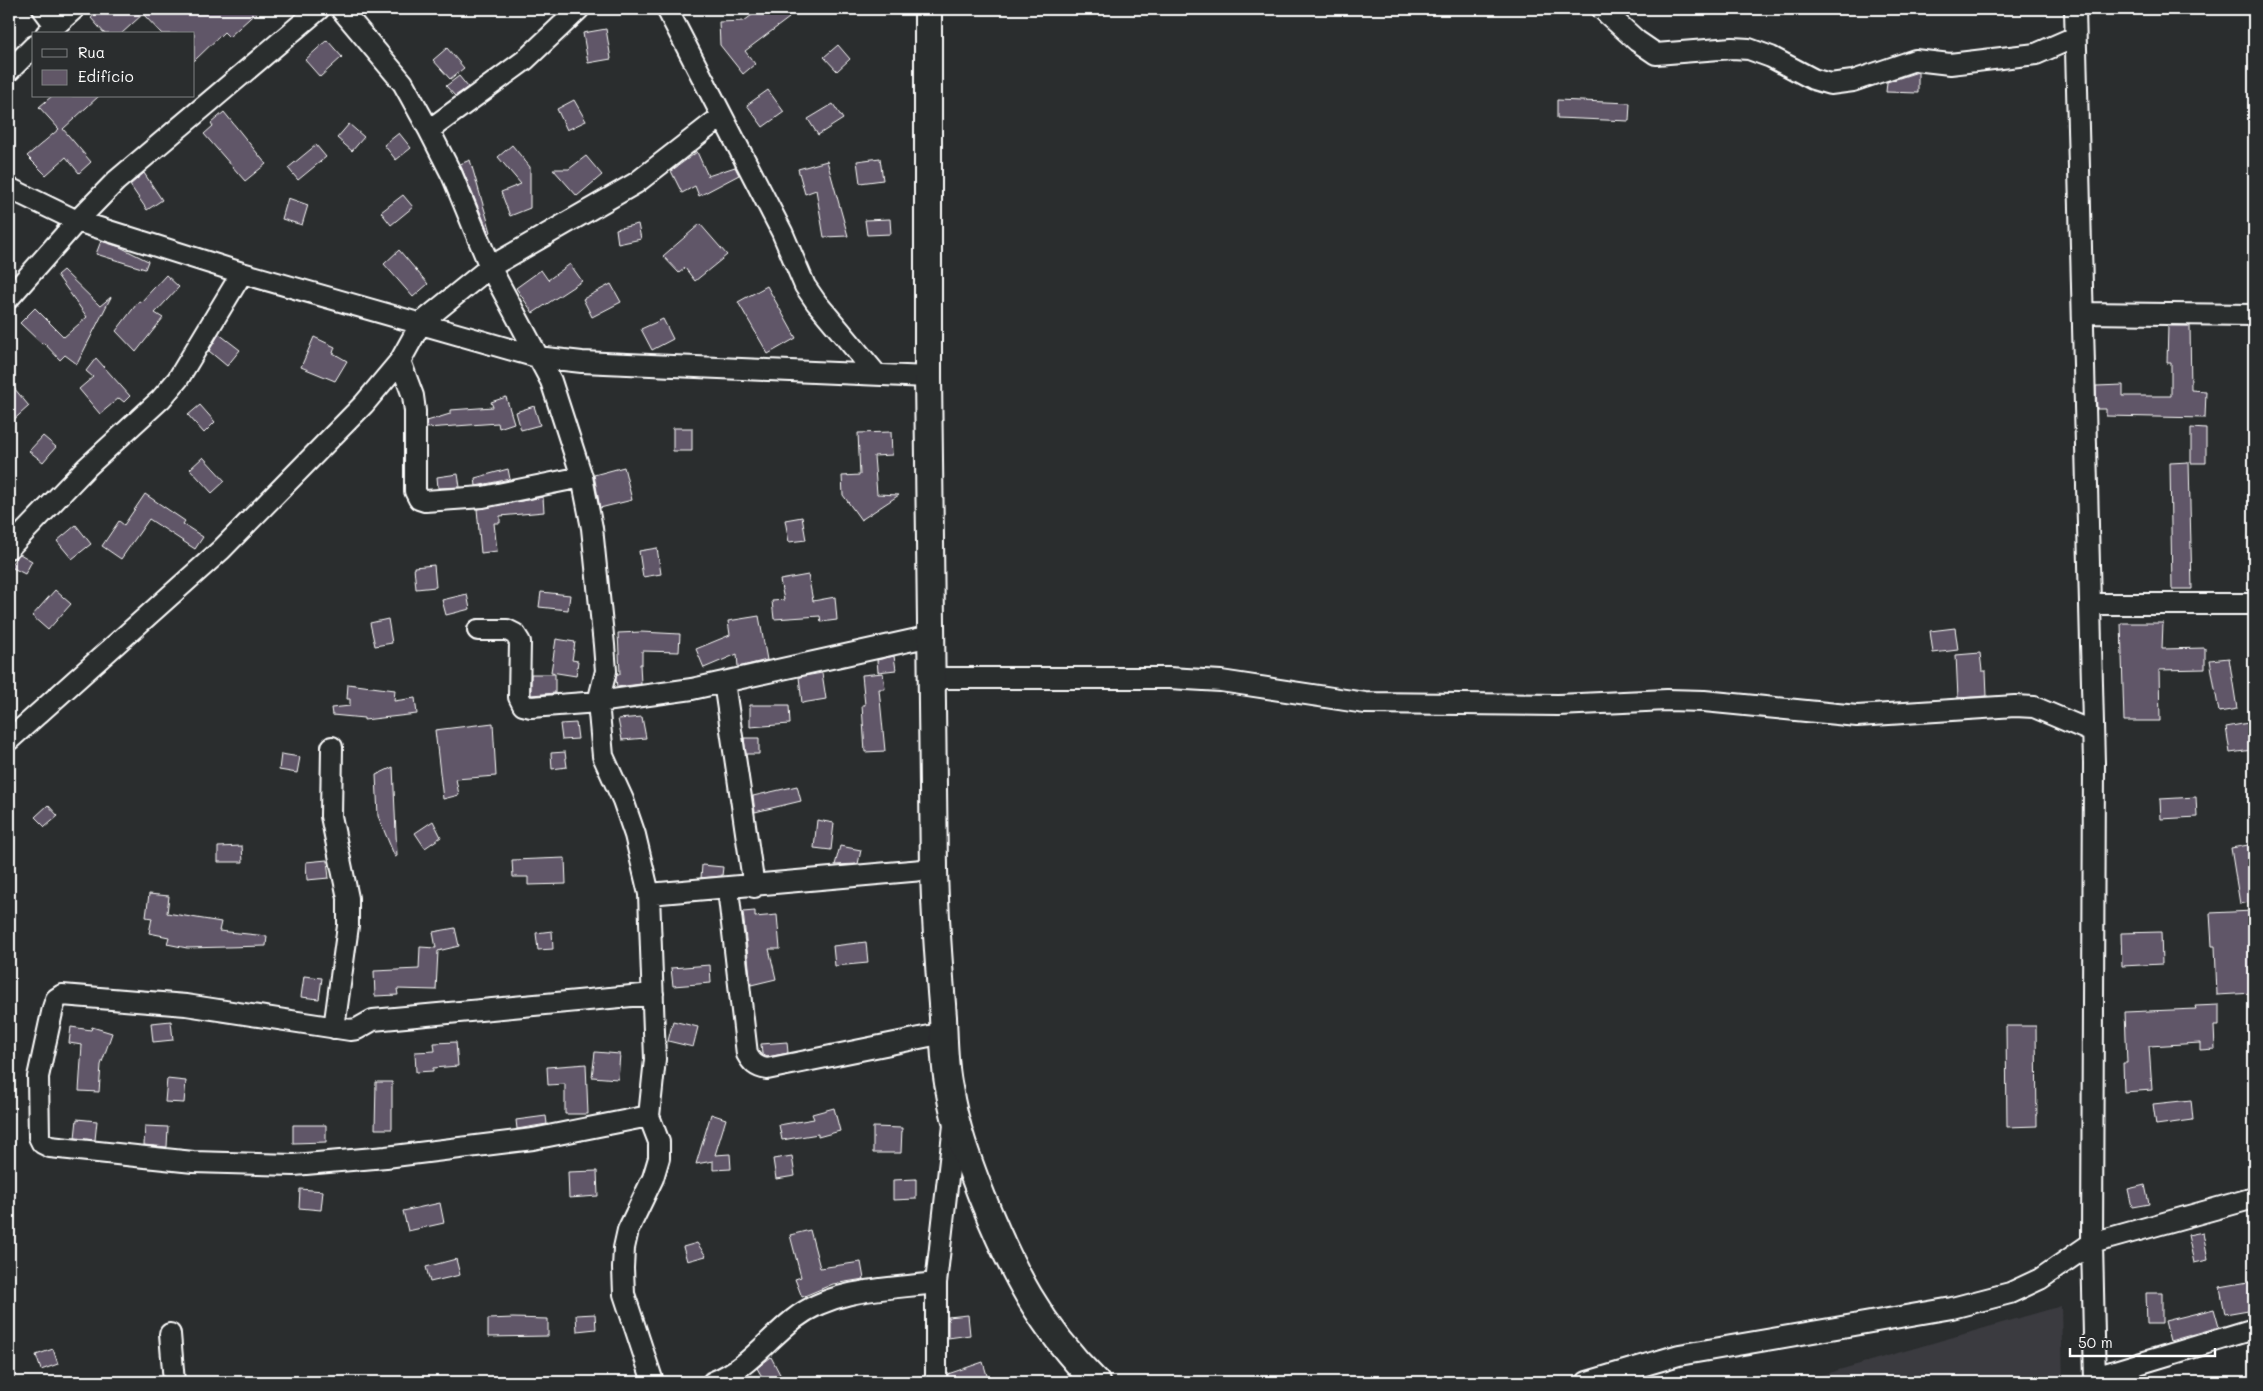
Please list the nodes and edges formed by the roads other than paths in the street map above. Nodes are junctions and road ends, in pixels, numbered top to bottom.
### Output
1 (43, 9) edge
2 (74, 9) edge
3 (319, 9) edge
4 (340, 9) edge
5 (579, 9) edge
6 (667, 9) edge
7 (928, 9) edge
8 (1602, 9) edge
9 (2075, 9) edge
10 (51, 29) edge
11 (2075, 37) junction
12 (32, 48) edge
13 (9, 71) edge
14 (722, 116) junction
15 (429, 130) junction
16 (9, 188) edge
17 (77, 221) junction
18 (490, 267) junction
19 (242, 273) junction
20 (9, 298) edge
21 (2083, 314) junction
22 (2254, 315) edge
23 (421, 324) junction
24 (537, 357) junction
25 (400, 361) junction
26 (877, 375) junction
27 (928, 377) junction
28 (582, 477) junction
29 (9, 548) edge
30 (2090, 604) junction
31 (2254, 604) edge
32 (478, 630) dead end
33 (931, 636) junction
34 (932, 678) junction
35 (724, 682) junction
36 (598, 702) junction
37 (2093, 732) junction
38 (9, 740) edge
39 (332, 748) dead end
40 (934, 869) junction
41 (754, 887) junction
42 (728, 889) junction
43 (649, 894) junction
44 (653, 994) junction
45 (334, 1028) junction
46 (944, 1033) junction
47 (649, 1116) junction
48 (955, 1120) junction
49 (2254, 1198) edge
50 (2092, 1243) junction
51 (936, 1283) junction
52 (2254, 1329) edge
53 (170, 1334) dead end
54 (2095, 1380) edge
55 (174, 1382) edge
56 (653, 1382) edge
57 (713, 1382) edge
58 (936, 1382) edge
59 (1096, 1382) edge
60 (1587, 1382) edge

1 - 10 street
2 - 10 street
3 - 17 street
4 - 15 street
5 - 15 street
6 - 14 street
7 - 27 street
8 - 11 street
9 - 11 street
11 - 21 street
12 - 13 street
14 - 18 street
14 - 26 street
15 - 18 street
16 - 17 street
17 - 19 street
17 - 20 street
18 - 23 street
18 - 24 street
19 - 23 street
19 - 29 street
21 - 22 street
21 - 30 street
23 - 24 street
23 - 25 street
24 - 26 street
24 - 28 street
25 - 28 street
25 - 38 street
26 - 27 street
27 - 33 street
28 - 36 street
30 - 31 street
30 - 37 street
32 - 36 street
33 - 34 street
33 - 35 street
34 - 37 street
34 - 40 street
35 - 36 street
35 - 41 street
36 - 43 street
37 - 50 street
39 - 45 street
40 - 41 street
40 - 46 street
41 - 42 street
42 - 43 street
42 - 46 street
43 - 44 street
44 - 45 street
44 - 47 street
45 - 47 street
46 - 48 street
47 - 56 street
48 - 51 street
48 - 59 street
49 - 50 street
50 - 54 street
50 - 60 street
51 - 57 street
51 - 58 street
52 - 54 street
53 - 55 street

